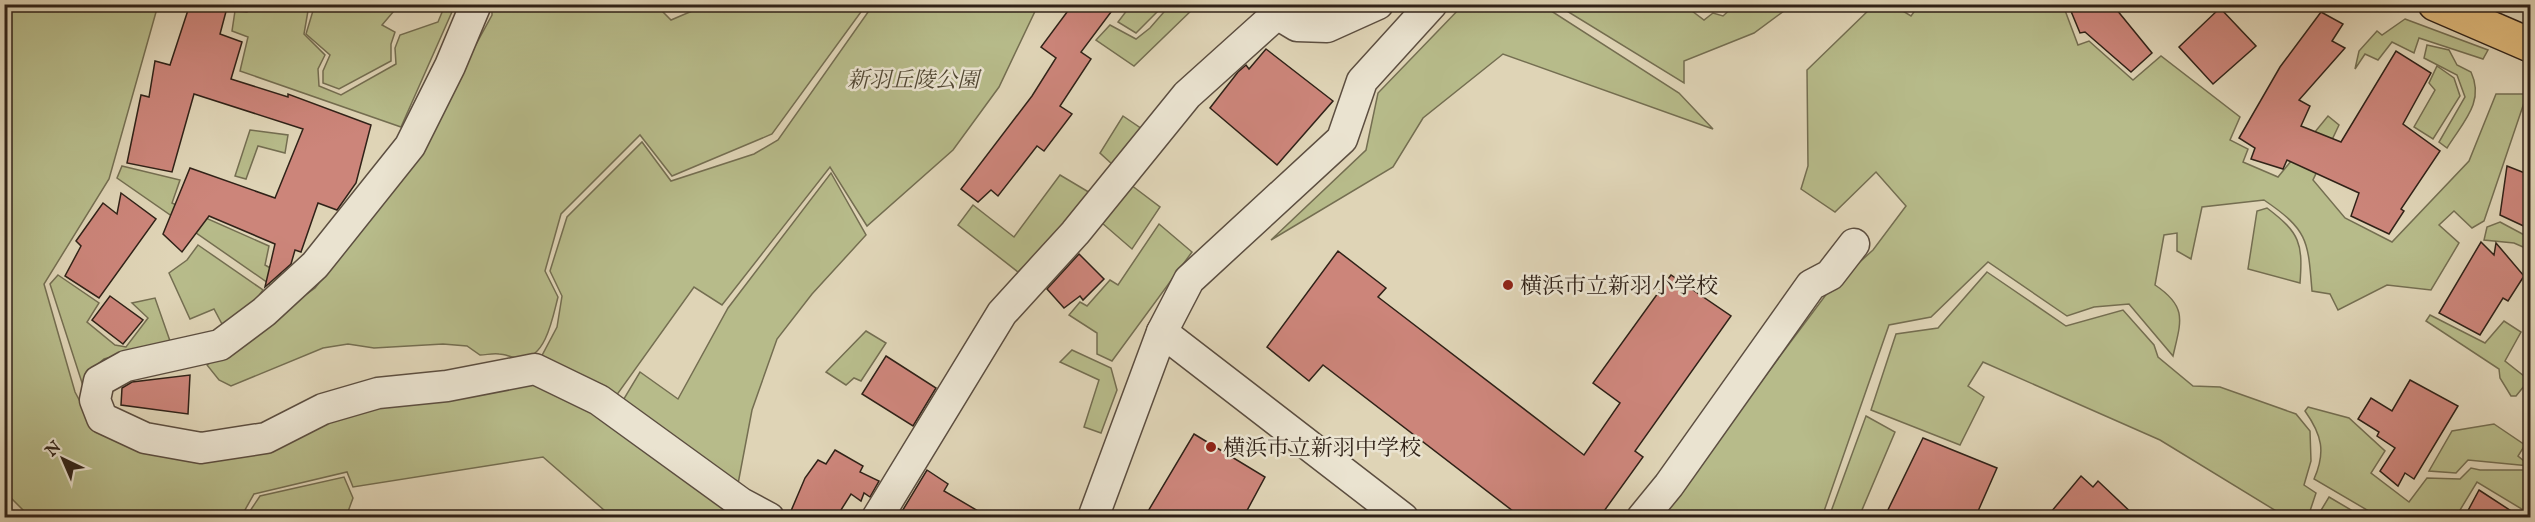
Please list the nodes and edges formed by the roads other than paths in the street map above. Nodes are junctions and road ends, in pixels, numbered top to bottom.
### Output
1 (476, 4) edge
2 (1378, 4) edge
3 (1432, 4) edge
4 (2438, 5) edge
5 (1275, 9) edge
6 (2530, 45) edge
7 (1854, 244) dead end
8 (1162, 332) junction
9 (769, 518) edge
10 (877, 518) edge
11 (1093, 518) edge
12 (1403, 518) edge
13 (1642, 518) edge

1 - 9 street
2 - 5 street
3 - 8 street
4 - 6 main road
5 - 10 street
7 - 13 street
8 - 11 street
8 - 12 street

